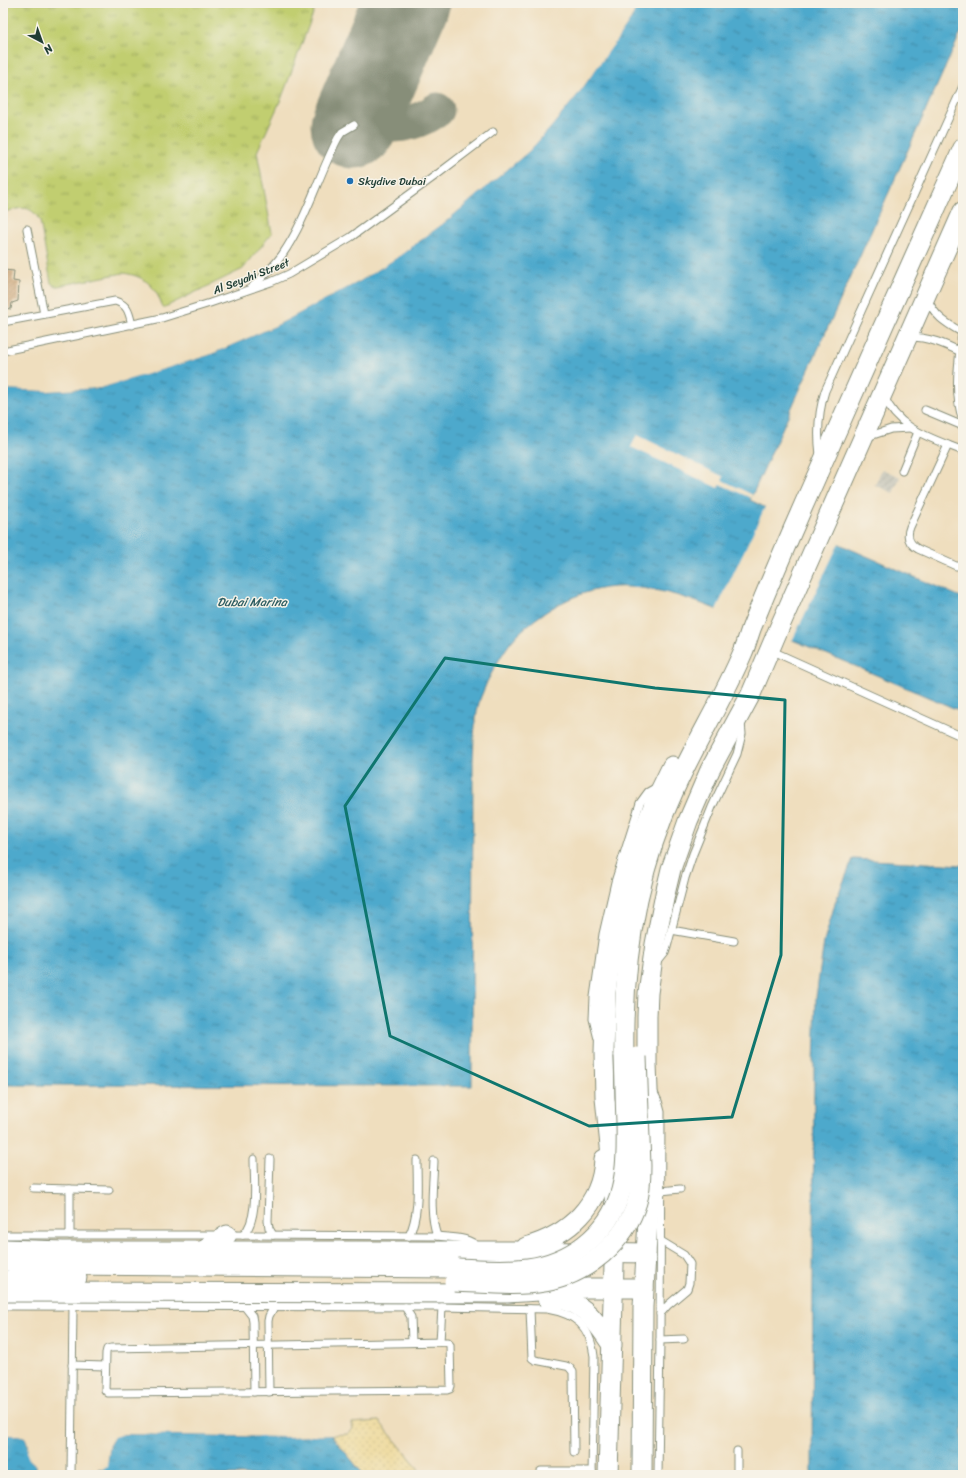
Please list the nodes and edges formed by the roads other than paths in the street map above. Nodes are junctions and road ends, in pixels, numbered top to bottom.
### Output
1 (963, 86) edge
2 (354, 125) dead end
3 (493, 132) dead end
4 (963, 148) edge
5 (963, 211) edge
6 (27, 229) dead end
7 (252, 288) junction
8 (927, 292) junction
9 (44, 314) junction
10 (3, 322) edge
11 (132, 325) junction
12 (963, 332) edge
13 (907, 337) junction
14 (3, 352) edge
15 (961, 352) edge
16 (883, 392) junction
17 (925, 410) dead end
18 (963, 420) edge
19 (963, 426) edge
20 (910, 428) junction
21 (918, 432) junction
22 (864, 438) junction
23 (948, 445) junction
24 (963, 451) edge
25 (822, 465) junction
26 (902, 471) dead end
27 (963, 566) edge
28 (752, 627) junction
29 (773, 642) junction
30 (740, 714) junction
31 (963, 737) edge
32 (671, 930) junction
33 (734, 941) dead end
34 (651, 969) junction
35 (631, 1056) junction
36 (648, 1088) junction
37 (610, 1136) junction
38 (254, 1159) dead end
39 (270, 1159) dead end
40 (417, 1160) dead end
41 (434, 1161) dead end
42 (33, 1188) dead end
43 (70, 1189) junction
44 (680, 1189) dead end
45 (109, 1190) dead end
46 (661, 1191) junction
47 (3, 1235) edge
48 (70, 1235) junction
49 (235, 1235) junction
50 (272, 1235) junction
51 (409, 1236) junction
52 (437, 1236) junction
53 (661, 1241) junction
54 (3, 1250) edge
55 (203, 1251) junction
56 (481, 1251) junction
57 (513, 1251) junction
58 (614, 1253) junction
59 (646, 1253) junction
60 (3, 1261) edge
61 (456, 1275) junction
62 (3, 1282) edge
63 (613, 1288) junction
64 (644, 1288) junction
65 (3, 1292) edge
66 (329, 1293) junction
67 (507, 1293) junction
68 (3, 1306) edge
69 (73, 1307) junction
70 (245, 1307) junction
71 (274, 1307) junction
72 (309, 1307) junction
73 (405, 1307) junction
74 (442, 1307) junction
75 (530, 1309) junction
76 (660, 1315) junction
77 (684, 1339) dead end
78 (660, 1340) junction
79 (412, 1342) junction
80 (440, 1342) junction
81 (269, 1345) junction
82 (612, 1345) junction
83 (253, 1346) junction
84 (72, 1366) junction
85 (105, 1366) junction
86 (254, 1392) junction
87 (269, 1392) junction
88 (737, 1451) dead end
89 (574, 1452) dead end
90 (541, 1471) dead end
91 (568, 1473) edge
92 (597, 1474) edge
93 (71, 1475) edge
94 (642, 1475) edge
95 (658, 1475) edge
96 (737, 1475) edge

1 - 25 lane
2 - 7 lane
3 - 7 lane, Al Seyahi Street
4 - 25 street
5 - 8 street
6 - 9 lane
7 - 11 lane, Al Seyahi Street
8 - 12 lane
8 - 13 street
9 - 10 lane
9 - 11 lane
11 - 14 lane, Al Seyahi Street
12 - 15 lane
13 - 15 lane
13 - 16 street
15 - 18 lane
16 - 20 lane
16 - 22 street
17 - 19 lane
20 - 21 lane
20 - 22 lane
21 - 23 lane
21 - 26 lane
22 - 29 street
23 - 24 lane
23 - 27 lane
25 - 28 street
28 - 35 street
28 - 37 street
29 - 30 street
29 - 31 lane
29 - 35 street
30 - 32 lane
30 - 34 street
32 - 33 lane
32 - 34 lane
34 - 36 street
35 - 61 street, bridge
36 - 46 lane
36 - 59 street
37 - 57 street
37 - 58 street
38 - 49 lane
39 - 50 lane
40 - 51 lane
41 - 52 lane
42 - 43 lane
43 - 45 lane
43 - 48 lane
44 - 46 lane
46 - 53 lane
47 - 48 lane
48 - 49 lane
49 - 50 lane
49 - 55 street
50 - 51 lane
51 - 52 lane
52 - 56 lane
53 - 76 lane
53 - 76 lane
54 - 55 street
55 - 56 street
56 - 57 street
57 - 58 street
58 - 59 street
58 - 63 street
59 - 64 street
60 - 61 street
61 - 62 street
63 - 64 street
63 - 67 street
63 - 82 street
64 - 94 street
65 - 66 street
66 - 67 street
66 - 72 street
67 - 82 street
68 - 69 lane
69 - 70 lane
69 - 84 lane
70 - 71 lane
70 - 83 lane
71 - 72 lane
71 - 81 lane
72 - 73 lane
73 - 74 lane
73 - 79 lane
74 - 75 lane
74 - 80 lane
75 - 89 lane
75 - 92 lane
76 - 78 lane
77 - 78 lane
78 - 95 lane
79 - 80 lane
79 - 81 lane
80 - 87 lane
81 - 83 lane
81 - 87 lane
82 - 92 street
83 - 85 lane
83 - 86 lane
84 - 85 lane
84 - 93 lane
85 - 86 lane
86 - 87 lane
88 - 96 lane
90 - 91 lane
91 - 92 lane

